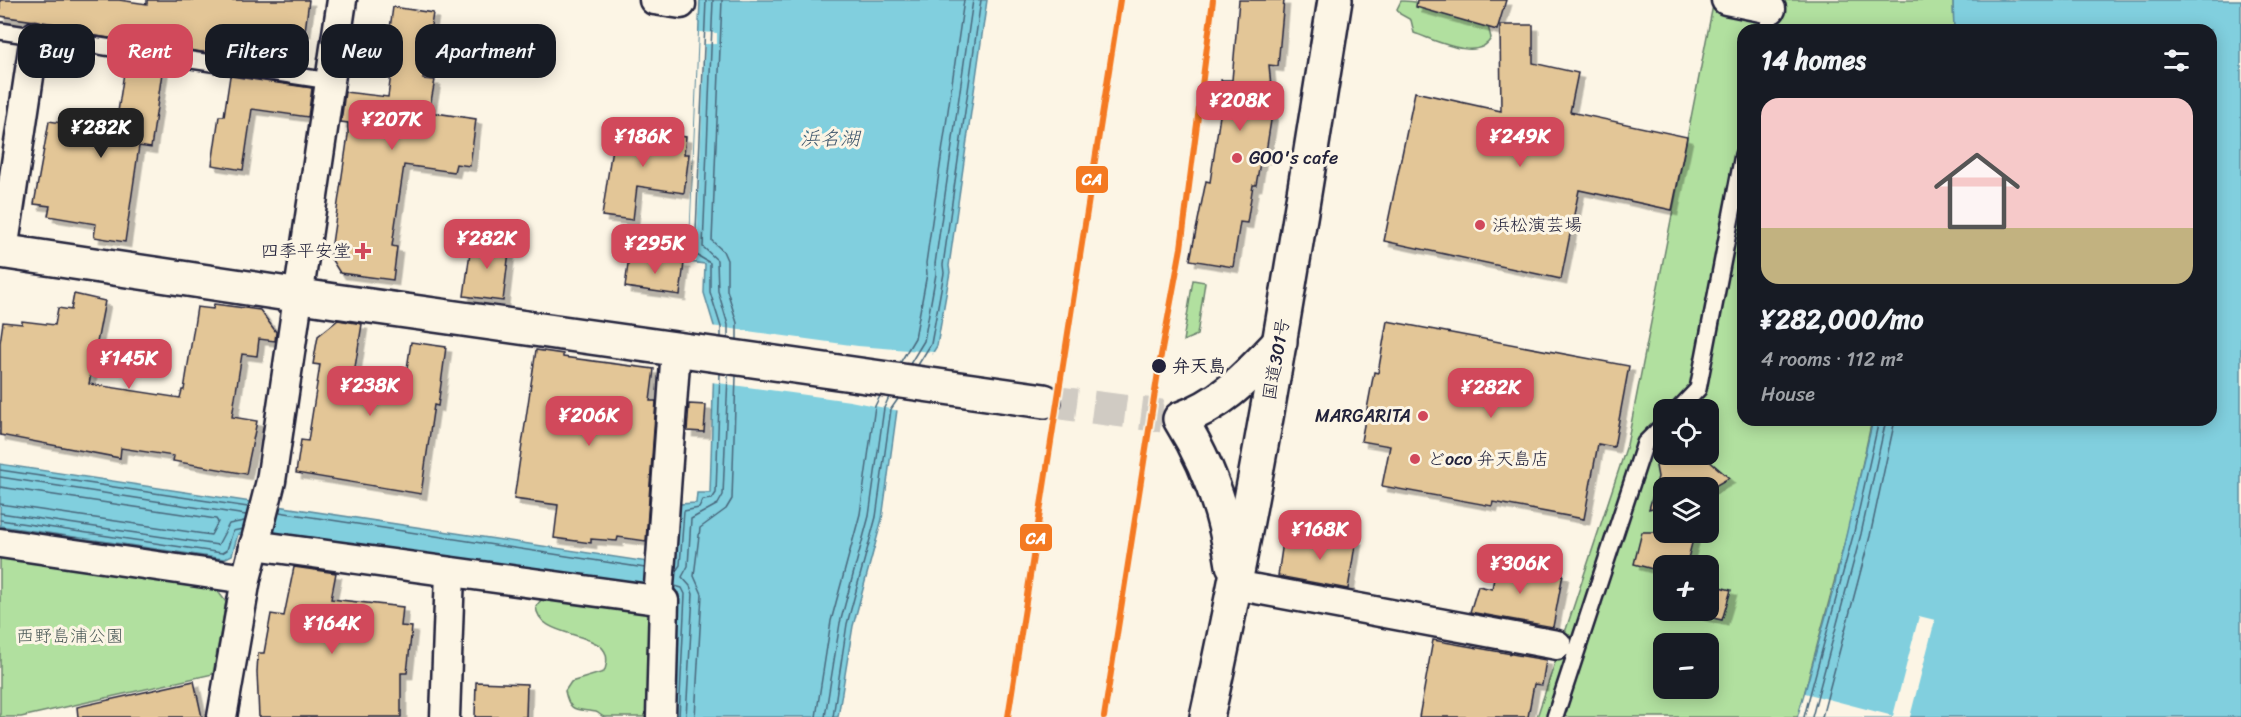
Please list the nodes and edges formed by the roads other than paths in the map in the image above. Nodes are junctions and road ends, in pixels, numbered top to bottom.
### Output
1 (342, 0) edge
2 (1335, 0) edge
3 (1726, 0) edge
4 (1771, 13) edge
5 (0, 31) edge
6 (18, 34) edge
7 (95, 45) edge
8 (29, 78) edge
9 (330, 81) junction
10 (1737, 186) edge
11 (2, 251) edge
12 (298, 296) junction
13 (1280, 342) junction
14 (688, 350) junction
15 (1688, 399) edge
16 (1044, 401) tunnel mouth
17 (1653, 436) edge
18 (255, 542) junction
19 (0, 543) edge
20 (450, 572) junction
21 (246, 579) junction
22 (1235, 585) junction
23 (658, 596) junction
24 (1557, 645) dead end
25 (222, 717) edge
26 (445, 717) edge
27 (661, 717) edge
28 (1207, 717) edge
29 (1555, 717) edge

1 - 9 street
2 - 13 main road, 国道301号
3 - 4 street
5 - 6 lane
7 - 9 lane
8 - 11 street
9 - 12 street
10 - 15 lane
11 - 12 main road
12 - 14 main road
12 - 18 street
13 - 22 main road, 国道301号
13 - 22 main road
14 - 16 main road
14 - 23 street
17 - 29 lane
18 - 20 street
18 - 21 street
19 - 21 street
20 - 23 street
20 - 26 street
21 - 25 street
22 - 24 street
22 - 28 main road, 国道301号
23 - 27 street

